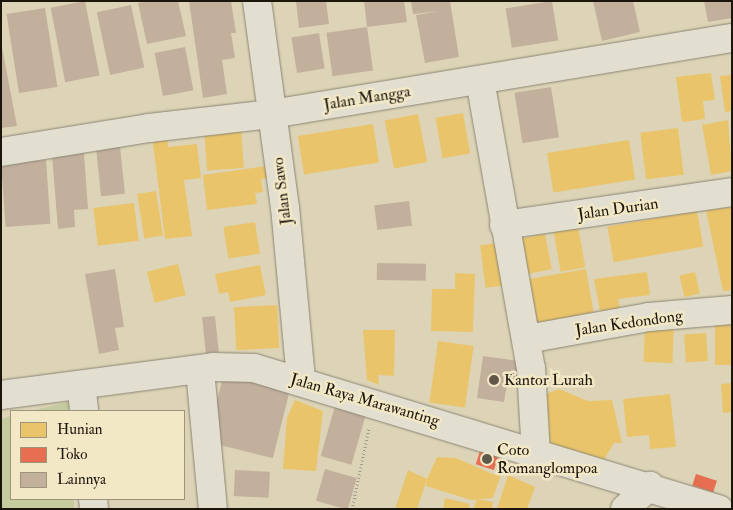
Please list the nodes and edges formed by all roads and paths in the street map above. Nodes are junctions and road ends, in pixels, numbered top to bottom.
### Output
1 (257, 1) edge
2 (732, 38) edge
3 (480, 80) junction
4 (272, 114) junction
5 (1, 152) edge
6 (732, 192) edge
7 (504, 225) junction
8 (732, 310) edge
9 (527, 339) junction
10 (200, 370) junction
11 (302, 381) junction
12 (81, 385) junction
13 (1, 395) edge
14 (373, 405) junction
15 (84, 410) edge
16 (536, 454) junction
17 (650, 486) junction
18 (214, 509) edge
19 (352, 509) edge
20 (625, 509) edge
21 (720, 509) edge

1 - 4 street, Jalan Sawo
2 - 3 street, Jalan Mangga
3 - 4 street, Jalan Mangga
3 - 7 street
4 - 5 street, Jalan Mangga
4 - 11 street, Jalan Sawo
6 - 7 street, Jalan Durian
7 - 9 street
8 - 9 street, Jalan Kedondong
9 - 16 street
10 - 11 street, Jalan Raya Marawanting
10 - 12 street, Jalan Raya Marawanting
10 - 18 street
11 - 14 street, Jalan Raya Marawanting
12 - 13 street, Jalan Raya Marawanting
12 - 15 street
14 - 16 street, Jalan Raya Marawanting
14 - 19 path
16 - 17 street, Jalan Raya Marawanting
17 - 20 street
17 - 21 street, Jalan Raya Marawanting

